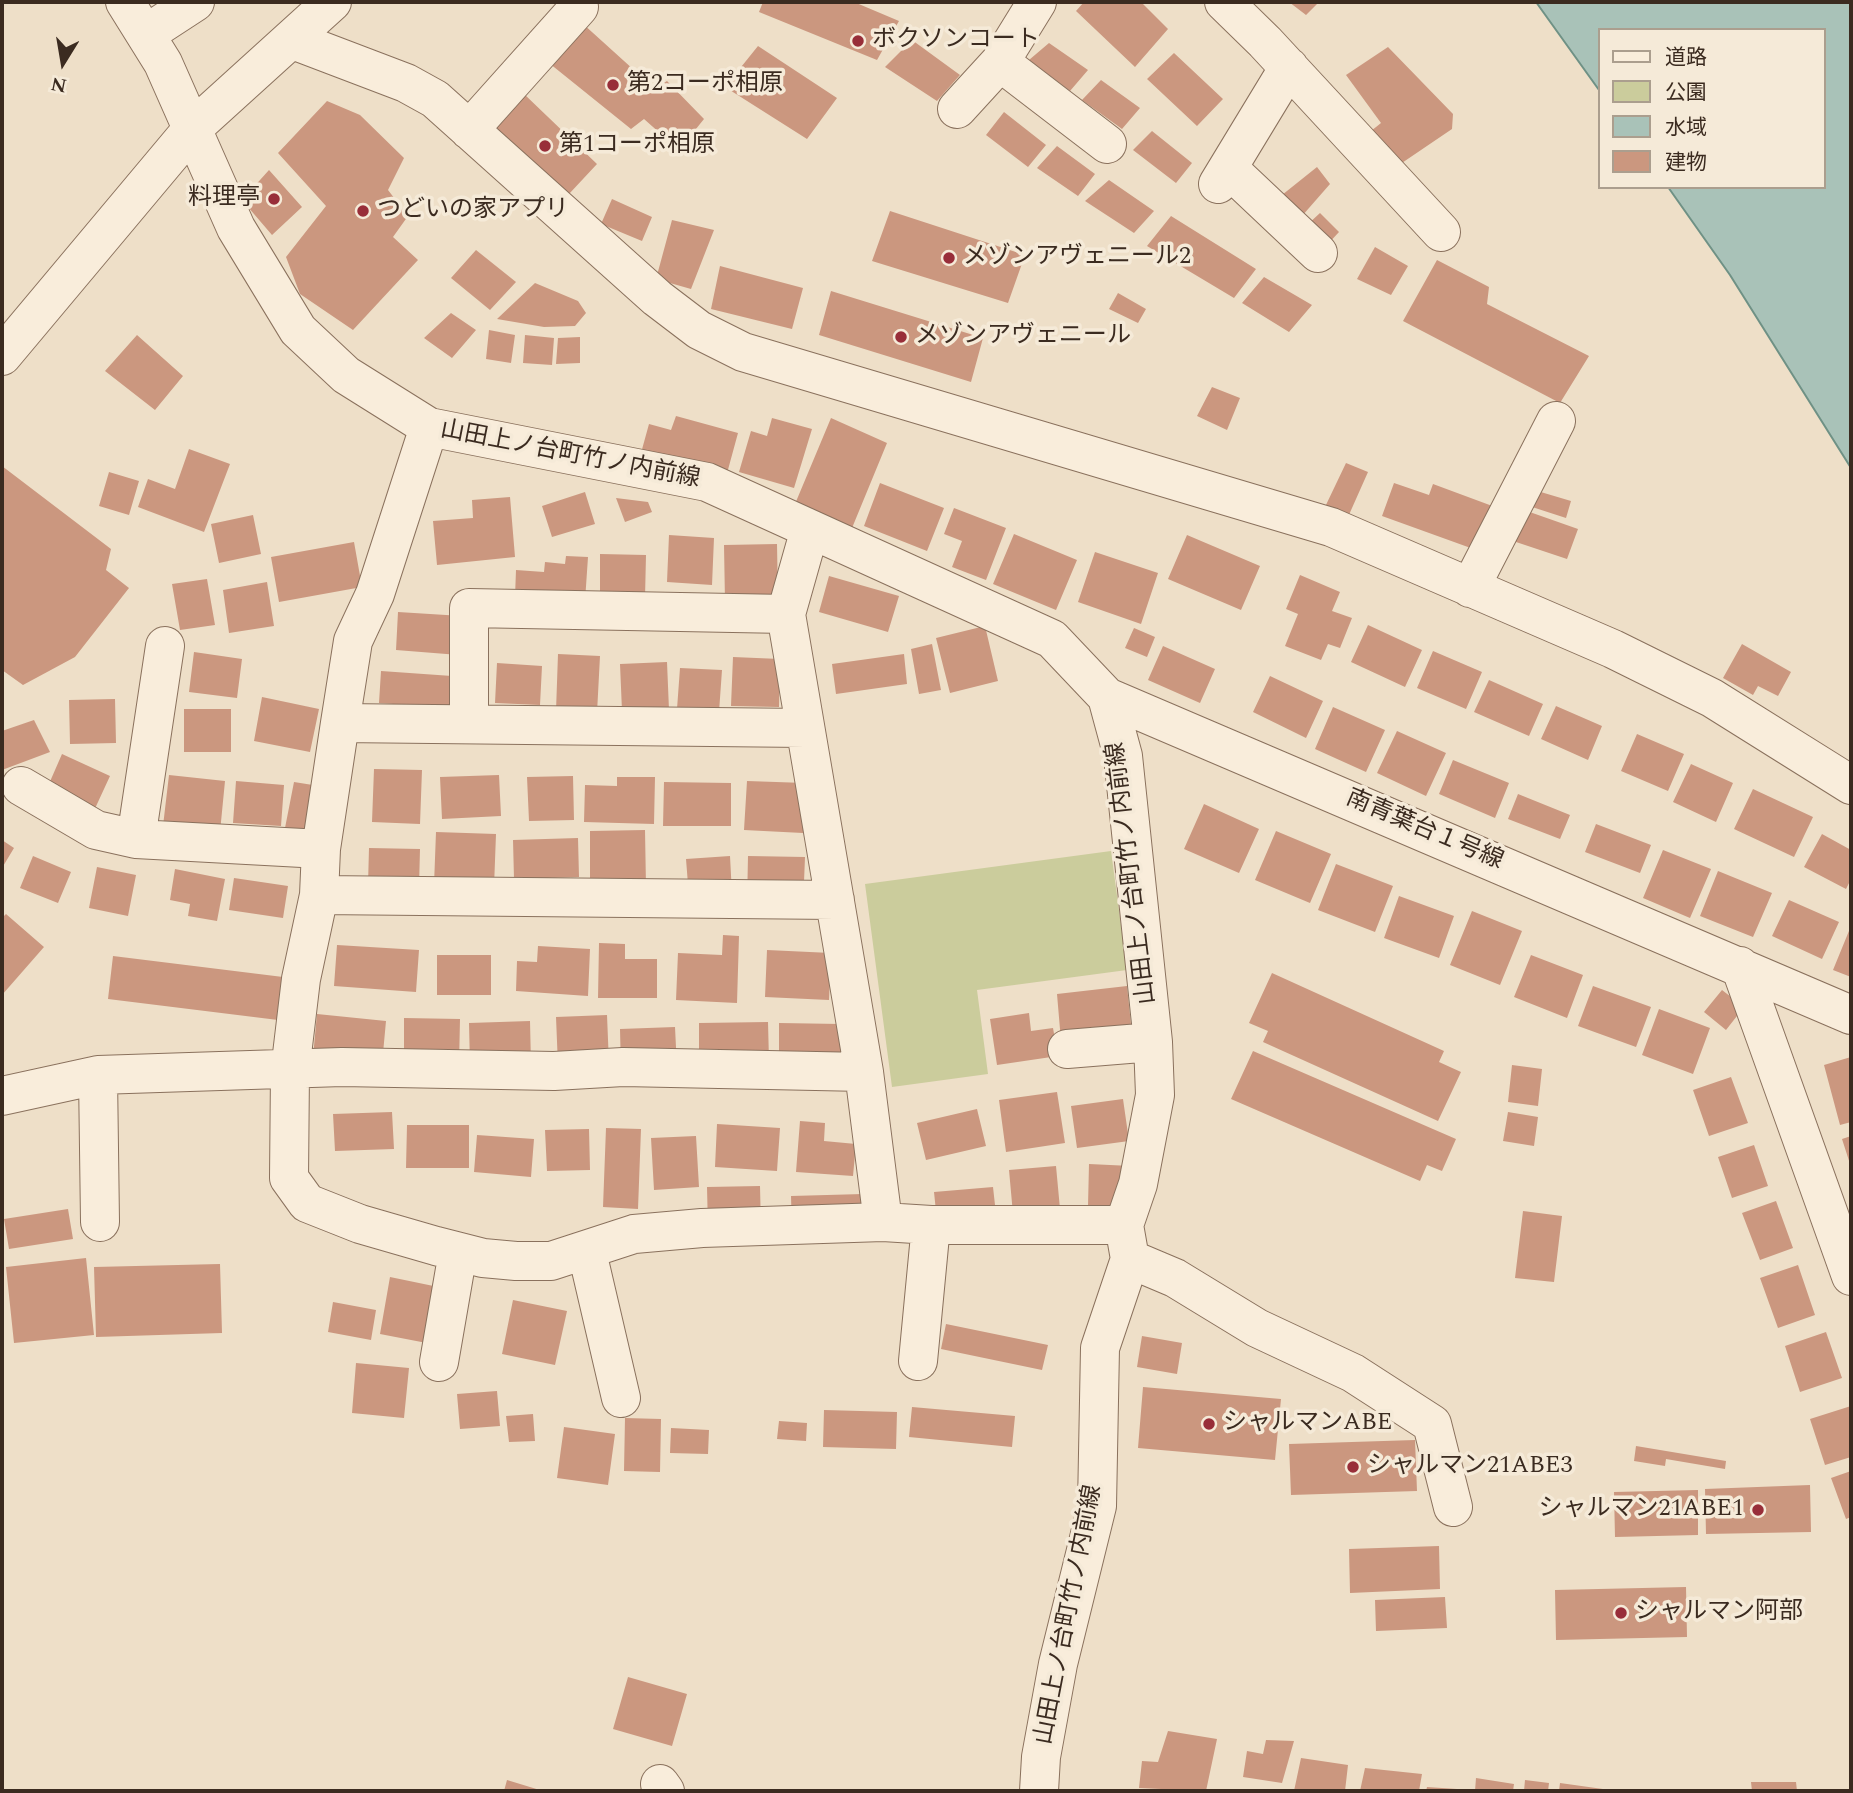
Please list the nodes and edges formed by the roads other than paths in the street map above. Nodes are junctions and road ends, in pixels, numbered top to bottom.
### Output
1 (125, 2) edge
2 (195, 2) edge
3 (332, 2) edge
4 (1038, 2) edge
5 (1224, 2) edge
6 (579, 7) dead end
7 (146, 34) junction
8 (293, 40) junction
9 (1000, 62) junction
10 (1289, 67) junction
11 (957, 109) dead end
12 (193, 128) junction
13 (470, 130) junction
14 (1107, 144) dead end
15 (1441, 232) dead end
16 (1318, 253) dead end
17 (2, 356) edge
18 (1556, 421) dead end
19 (429, 427) junction
20 (810, 529) junction
21 (1470, 588) junction
22 (786, 614) junction
23 (165, 646) dead end
24 (1107, 697) junction
25 (340, 723) junction
26 (469, 724) junction
27 (805, 728) junction
28 (1851, 785) edge
29 (21, 786) dead end
30 (136, 839) junction
31 (321, 849) junction
32 (320, 894) junction
33 (835, 900) junction
34 (1740, 966) junction
35 (1851, 1014) edge
36 (1153, 1042) junction
37 (1067, 1049) dead end
38 (290, 1071) junction
39 (864, 1072) junction
40 (98, 1075) junction
41 (2, 1096) edge
42 (100, 1222) dead end
43 (883, 1222) junction
44 (931, 1225) junction
45 (1127, 1242) junction
46 (458, 1252) junction
47 (587, 1252) junction
48 (1851, 1276) edge
49 (918, 1361) dead end
50 (439, 1362) dead end
51 (621, 1398) dead end
52 (1453, 1507) dead end
53 (1039, 1791) edge

1 - 7 street, 山田上ノ台町竹ノ内前線
2 - 7 street
3 - 8 street
4 - 9 street
5 - 10 street
6 - 13 street
7 - 12 street, 山田上ノ台町竹ノ内前線
8 - 12 street
8 - 13 street
9 - 11 street
9 - 14 street
10 - 15 street
10 - 16 street
12 - 17 street
12 - 19 street, 山田上ノ台町竹ノ内前線
13 - 21 street
18 - 21 street
19 - 20 street, 山田上ノ台町竹ノ内前線
19 - 25 street
20 - 22 street
20 - 24 street, 山田上ノ台町竹ノ内前線
21 - 28 street
22 - 26 street
22 - 27 street
23 - 30 street
24 - 34 street, 南青葉台１号線
24 - 36 street, 山田上ノ台町竹ノ内前線
25 - 26 street
25 - 31 street
26 - 27 street
27 - 33 street
29 - 30 street
30 - 31 street
31 - 32 street
32 - 33 street
32 - 38 street
33 - 39 street
34 - 35 street, 南青葉台１号線
34 - 48 street
36 - 37 street
36 - 45 street, 山田上ノ台町竹ノ内前線
38 - 39 street
38 - 40 street
38 - 46 street
39 - 43 street
40 - 41 street
40 - 42 street
43 - 44 street
43 - 47 street
44 - 45 street
44 - 49 street
45 - 52 street
45 - 53 street, 山田上ノ台町竹ノ内前線
46 - 47 street
46 - 50 street
47 - 51 street

